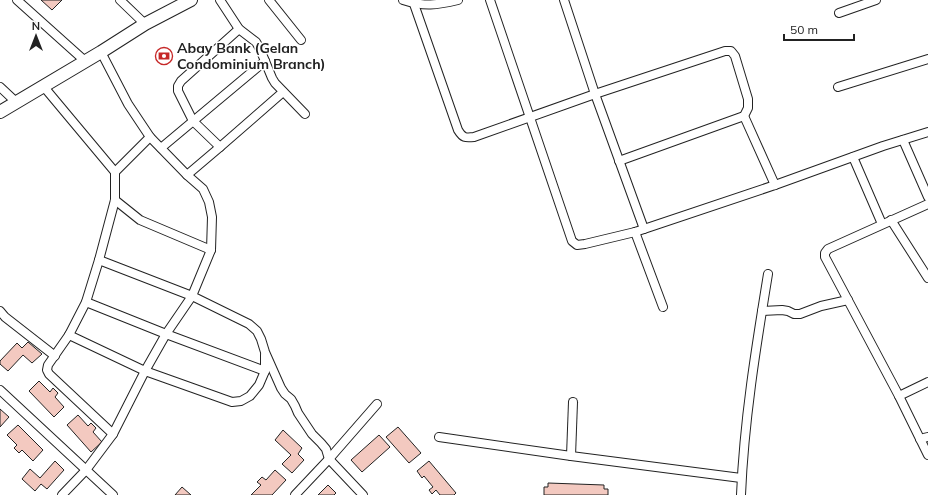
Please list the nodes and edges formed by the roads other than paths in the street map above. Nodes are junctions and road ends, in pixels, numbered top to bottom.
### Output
1 (17, 0) edge
2 (120, 0) edge
3 (191, 0) edge
4 (220, 0) edge
5 (269, 0) edge
6 (403, 0) edge
7 (458, 0) edge
8 (490, 0) edge
9 (564, 0) edge
10 (876, 0) edge
11 (414, 4) junction
12 (838, 12) dead end
13 (145, 24) junction
14 (239, 29) junction
15 (301, 40) dead end
16 (101, 52) junction
17 (928, 59) edge
18 (85, 61) junction
19 (265, 61) junction
20 (0, 87) edge
21 (44, 87) junction
22 (838, 87) dead end
23 (283, 92) junction
24 (595, 94) junction
25 (16, 102) junction
26 (0, 112) edge
27 (305, 114) dead end
28 (744, 116) junction
29 (530, 118) junction
30 (193, 121) junction
31 (928, 132) edge
32 (150, 137) junction
33 (904, 140) junction
34 (161, 148) junction
35 (220, 148) junction
36 (853, 157) junction
37 (619, 161) junction
38 (115, 172) junction
39 (187, 174) junction
40 (775, 185) junction
41 (928, 197) edge
42 (115, 200) junction
43 (928, 204) edge
44 (891, 220) junction
45 (882, 224) junction
46 (644, 229) junction
47 (635, 232) junction
48 (211, 250) junction
49 (99, 260) junction
50 (768, 274) dead end
51 (928, 278) edge
52 (192, 296) junction
53 (848, 300) junction
54 (86, 302) junction
55 (663, 307) dead end
56 (0, 311) edge
57 (762, 311) junction
58 (166, 334) junction
59 (69, 335) junction
60 (265, 352) junction
61 (55, 356) junction
62 (145, 371) junction
63 (265, 371) junction
64 (928, 382) edge
65 (0, 390) edge
66 (898, 396) junction
67 (573, 402) dead end
68 (377, 404) dead end
69 (113, 434) junction
70 (439, 437) dead end
71 (924, 438) edge
72 (928, 455) edge
73 (571, 456) junction
74 (329, 459) junction
75 (86, 470) junction
76 (742, 478) junction
77 (62, 495) edge
78 (113, 495) edge
79 (295, 495) edge
80 (363, 495) edge
81 (741, 495) edge

1 - 18 street
2 - 13 street
3 - 13 street
4 - 14 street
5 - 15 street
6 - 11 street
7 - 11 street
8 - 29 street
9 - 24 street
10 - 12 street
11 - 29 street
13 - 16 street
14 - 19 street
14 - 30 street
16 - 18 street
16 - 32 street
17 - 22 street
18 - 21 street
19 - 23 street
19 - 30 street
20 - 25 street
21 - 25 street
21 - 38 street
23 - 27 street
23 - 35 street
24 - 28 street
24 - 29 street
24 - 37 street
25 - 26 street
28 - 37 street
28 - 40 street
29 - 47 street
30 - 34 street
30 - 35 street
31 - 33 street
32 - 34 street
32 - 38 street
33 - 36 street
33 - 41 street
34 - 39 street
35 - 39 street
36 - 40 street
36 - 45 street
37 - 46 street
38 - 42 street
39 - 48 street
40 - 46 street
42 - 48 street
42 - 49 street
43 - 44 street
44 - 45 street
44 - 51 street
45 - 53 street
46 - 47 street
47 - 55 street
48 - 52 street
49 - 52 street
49 - 54 street
50 - 57 street
52 - 58 street
52 - 60 street
53 - 57 street
53 - 66 street
54 - 58 street
54 - 59 street
56 - 61 street
57 - 76 street
58 - 62 street
58 - 63 street
59 - 61 street
59 - 62 street
60 - 63 street
60 - 74 street
61 - 69 street
62 - 63 street
62 - 69 street
64 - 66 street
65 - 75 street
66 - 71 street
67 - 73 street
68 - 74 street
69 - 75 street
70 - 73 street
71 - 72 street
73 - 76 street
74 - 79 street
74 - 80 street
75 - 77 street
75 - 78 street
76 - 81 street

